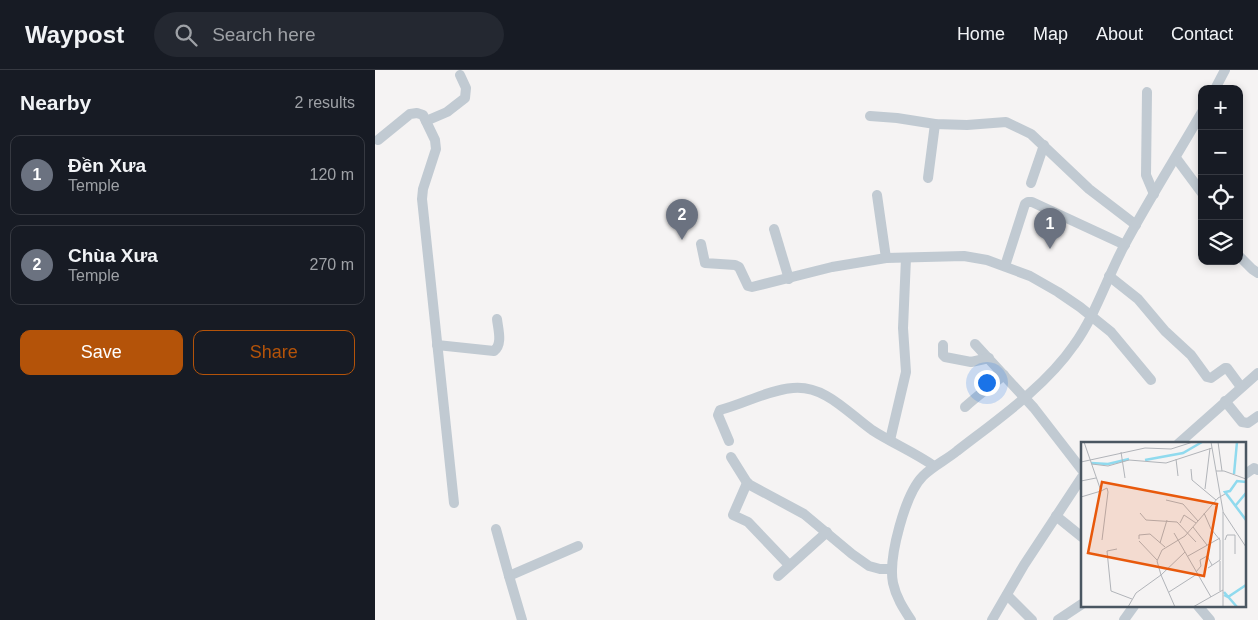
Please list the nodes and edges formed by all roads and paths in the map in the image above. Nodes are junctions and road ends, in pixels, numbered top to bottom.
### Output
1 (1225, 70) edge
2 (460, 76) dead end
3 (1217, 85) edge
4 (1147, 92) dead end
5 (870, 116) dead end
6 (1198, 119) edge
7 (426, 121) junction
8 (935, 124) junction
9 (376, 139) edge
10 (1044, 145) junction
11 (1176, 158) junction
12 (928, 178) dead end
13 (1031, 183) dead end
14 (1198, 188) edge
15 (1154, 194) junction
16 (877, 195) dead end
17 (1136, 225) junction
18 (774, 228) dead end
19 (701, 244) dead end
20 (1125, 245) junction
21 (885, 258) junction
22 (906, 258) junction
23 (1243, 260) edge
24 (1005, 266) junction
25 (1258, 274) edge
26 (1109, 276) junction
27 (789, 279) junction
28 (1090, 315) junction
29 (497, 319) dead end
30 (975, 344) dead end
31 (437, 345) junction
32 (943, 345) dead end
33 (989, 358) junction
34 (1258, 373) edge
35 (1004, 375) junction
36 (1151, 380) dead end
37 (1241, 387) junction
38 (1024, 397) junction
39 (1225, 401) junction
40 (965, 407) dead end
41 (1258, 416) edge
42 (890, 440) junction
43 (729, 441) dead end
44 (1180, 442) edge
45 (731, 457) dead end
46 (934, 466) junction
47 (1081, 469) edge
48 (1258, 470) edge
49 (1245, 474) edge
50 (1081, 479) edge
51 (747, 483) junction
52 (454, 503) dead end
53 (1057, 516) junction
54 (496, 529) dead end
55 (827, 532) junction
56 (1081, 535) edge
57 (578, 546) dead end
58 (789, 565) junction
59 (892, 569) junction
60 (509, 576) junction
61 (777, 576) dead end
62 (1007, 595) junction
63 (1081, 605) edge
64 (1133, 608) edge
65 (1200, 608) edge
66 (522, 620) edge
67 (911, 620) edge
68 (992, 620) edge
69 (1032, 620) edge
70 (1058, 620) edge
71 (1124, 620) edge
72 (1209, 620) edge

1 - 3 street
2 - 7 street
4 - 15 street
5 - 8 street
6 - 11 street
7 - 9 street
7 - 31 street
8 - 10 street
8 - 12 street
10 - 13 street
10 - 17 street
11 - 14 street
11 - 15 street
15 - 17 street
16 - 21 street
17 - 20 street
18 - 27 street
19 - 27 street
20 - 24 street
20 - 26 street
21 - 22 street
21 - 27 street
22 - 24 street
22 - 42 street
23 - 25 street
24 - 28 street
26 - 28 street
26 - 37 street
28 - 36 street
28 - 38 street
29 - 31 street
30 - 33 street
31 - 52 street
32 - 33 street
33 - 35 street
34 - 37 street
35 - 38 street
35 - 40 street
37 - 39 street
38 - 46 street
38 - 47 street
39 - 41 street
39 - 44 street
42 - 43 street
42 - 46 street
45 - 51 street
46 - 59 street
48 - 49 street
50 - 53 street
51 - 55 street
51 - 58 street
53 - 56 street
53 - 62 street
54 - 60 street
55 - 58 street
55 - 59 street
57 - 60 street
58 - 61 street
59 - 67 street
60 - 66 street
62 - 68 street
62 - 69 street
63 - 70 street
64 - 71 street
65 - 72 street

